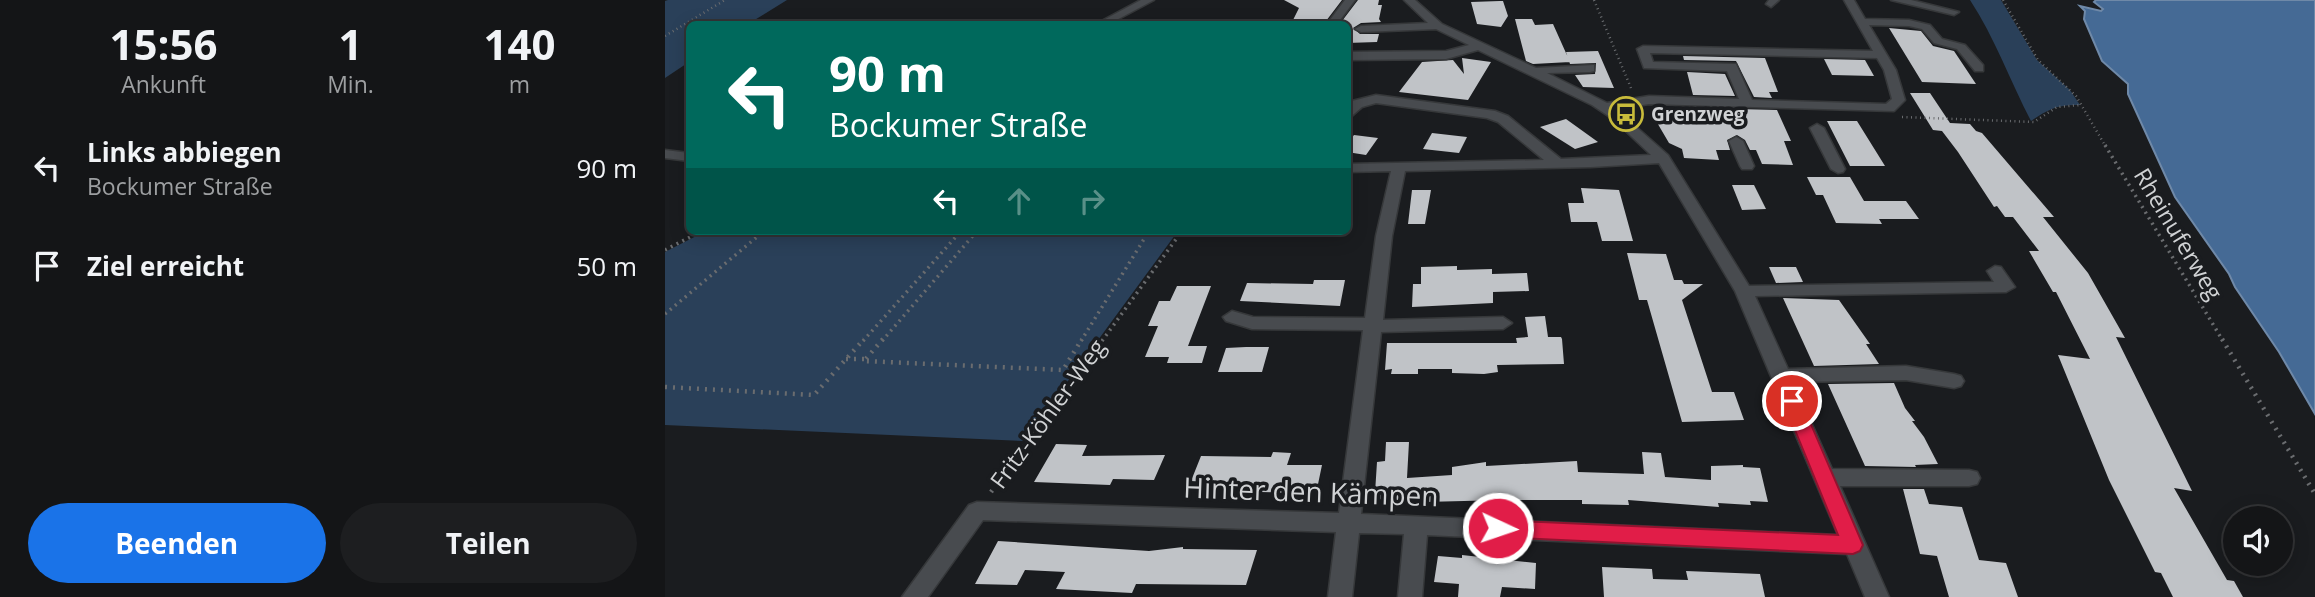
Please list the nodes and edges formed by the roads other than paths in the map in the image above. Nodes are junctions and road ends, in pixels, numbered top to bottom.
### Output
1 (1149, 0) edge
2 (1350, 0) edge
3 (1409, 0) edge
4 (1849, 0) edge
5 (1896, 0) edge
6 (1954, 12) dead end
7 (1108, 21) edge
8 (1334, 21) edge
9 (1863, 22) junction
10 (1438, 26) junction
11 (1361, 29) dead end
12 (1479, 47) junction
13 (1881, 55) junction
14 (1351, 56) edge
15 (1590, 68) dead end
16 (1979, 68) dead end
17 (1534, 73) junction
18 (1747, 104) junction
19 (1605, 107) junction
20 (1351, 111) edge
21 (1817, 128) dead end
22 (1736, 141) dead end
23 (665, 154) edge
24 (686, 158) edge
25 (1663, 158) junction
26 (1557, 163) junction
27 (1747, 166) dead end
28 (1399, 167) junction
29 (1351, 168) edge
30 (1838, 169) dead end
31 (1995, 271) dead end
32 (1744, 291) junction
33 (1232, 317) dead end
34 (1503, 323) dead end
35 (1372, 325) junction
36 (1781, 376) junction
37 (1954, 381) dead end
38 (1824, 477) junction
39 (1969, 478) dead end
40 (977, 511) joint
41 (1348, 523) junction
42 (1416, 525) junction
43 (1853, 545) junction
44 (914, 597) edge
45 (1340, 597) edge
46 (1410, 597) edge
47 (1877, 597) edge

1 - 7 street
2 - 8 street
3 - 10 street
4 - 9 street
5 - 6 street
9 - 13 street
9 - 16 street
10 - 11 street
10 - 12 street
12 - 14 street
12 - 17 street
13 - 18 street
13 - 18 street
15 - 17 street
17 - 19 street
18 - 19 street
19 - 25 street
20 - 26 street
21 - 30 street
22 - 27 street
23 - 24 street
25 - 26 street
25 - 32 street
26 - 28 street
28 - 29 street
28 - 35 street
31 - 32 street
32 - 36 street
33 - 35 street
34 - 35 street
35 - 41 street
36 - 37 street
36 - 38 street
38 - 39 street
38 - 43 street
40 - 41 street, Hinter den Kämpen
40 - 44 street, Fritz-Köhler-Weg
41 - 42 street, Hinter den Kämpen
41 - 45 street
42 - 43 street, Hinter den Kämpen
42 - 46 street
43 - 47 street

